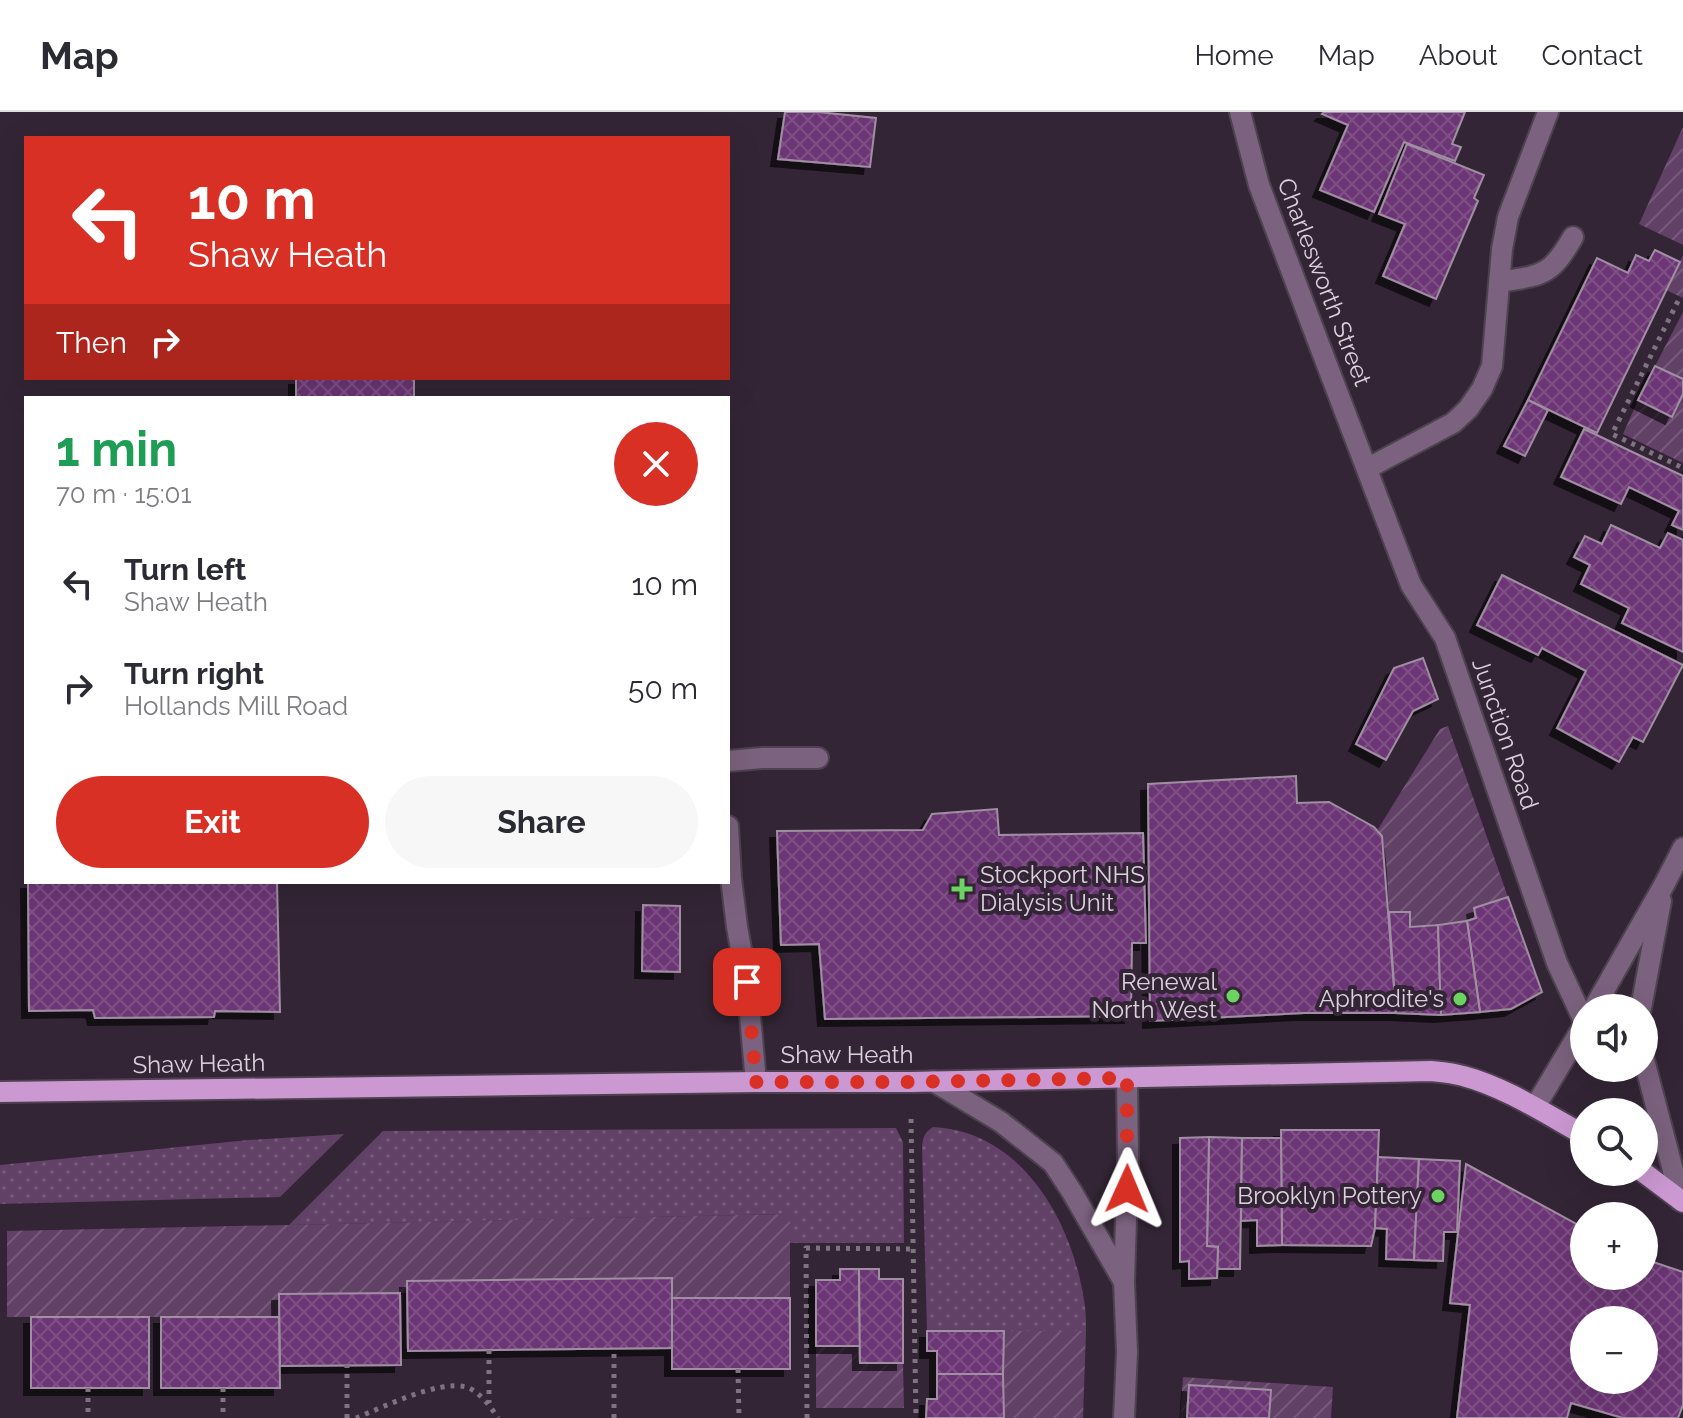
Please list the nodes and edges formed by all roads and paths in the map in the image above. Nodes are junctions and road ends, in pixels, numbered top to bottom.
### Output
1 (1240, 112) edge
2 (1548, 112) edge
3 (1573, 237) dead end
4 (1500, 282) junction
5 (1678, 301) dead end
6 (1368, 468) junction
7 (1683, 468) edge
8 (818, 758) dead end
9 (730, 761) edge
10 (1683, 848) edge
11 (730, 861) edge
12 (1664, 885) junction
13 (1571, 994) edge
14 (1602, 994) edge
15 (1644, 994) edge
16 (1570, 1047) edge
17 (1127, 1078) junction
18 (933, 1081) junction
19 (756, 1082) junction
20 (911, 1082) junction
21 (1650, 1082) edge
22 (0, 1092) edge
23 (1535, 1107) junction
24 (1570, 1127) edge
25 (1658, 1183) edge
26 (1682, 1201) edge
27 (913, 1249) junction
28 (1124, 1282) junction
29 (614, 1349) dead end
30 (489, 1350) dead end
31 (347, 1365) dead end
32 (738, 1369) dead end
33 (88, 1388) dead end
34 (223, 1388) dead end
35 (489, 1404) junction
36 (88, 1418) edge
37 (223, 1418) edge
38 (347, 1418) edge
39 (356, 1418) edge
40 (498, 1418) edge
41 (614, 1418) edge
42 (739, 1418) edge
43 (807, 1418) edge
44 (916, 1418) edge
45 (1124, 1418) edge

1 - 6 street, Charlesworth Street
2 - 4 street
3 - 4 street
4 - 6 street
5 - 7 path
6 - 13 street, Junction Road
8 - 9 street
10 - 12 street
11 - 19 street
12 - 14 street
12 - 15 street
16 - 23 street
17 - 18 main road, Shaw Heath
17 - 23 main road, Shaw Heath
17 - 28 street
18 - 20 main road, Shaw Heath
18 - 28 street
19 - 20 main road, Shaw Heath
19 - 22 main road, Shaw Heath
20 - 27 path
21 - 26 street
23 - 24 main road, Shaw Heath
25 - 26 main road
27 - 43 path
27 - 44 path
28 - 45 street
29 - 41 path
30 - 35 path
31 - 38 path
32 - 42 path
33 - 36 path
34 - 37 path
35 - 39 path
35 - 40 path

